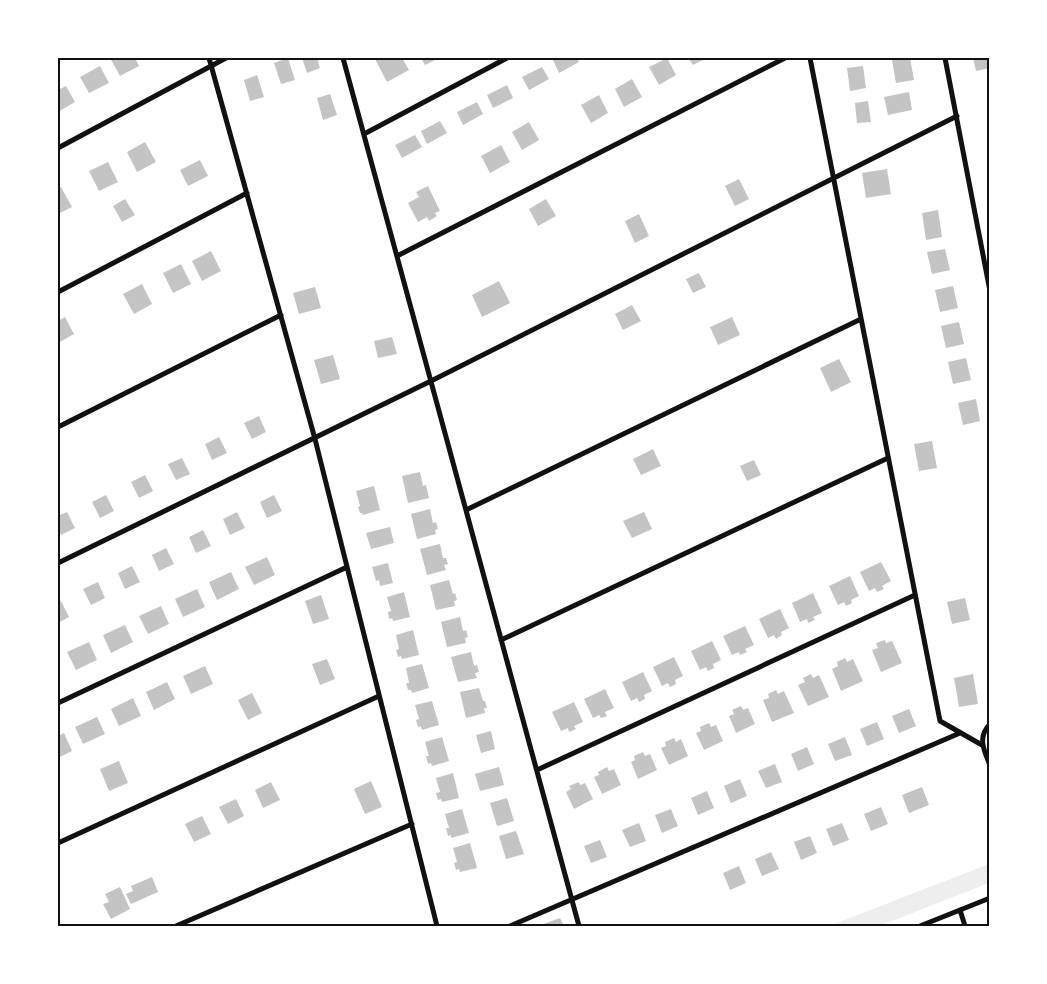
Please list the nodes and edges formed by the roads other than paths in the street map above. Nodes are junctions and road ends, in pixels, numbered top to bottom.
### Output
1 (208, 58) edge
2 (226, 58) edge
3 (343, 58) edge
4 (507, 58) edge
5 (785, 58) edge
6 (810, 58) edge
7 (946, 58) edge
8 (211, 66) junction
9 (956, 116) junction
10 (364, 134) junction
11 (58, 148) edge
12 (834, 178) junction
13 (247, 193) junction
14 (397, 256) junction
15 (990, 291) edge
16 (58, 292) edge
17 (281, 315) junction
18 (861, 319) junction
19 (431, 381) junction
20 (58, 427) edge
21 (314, 438) junction
22 (888, 458) junction
23 (466, 510) junction
24 (58, 563) edge
25 (347, 567) junction
26 (915, 595) junction
27 (501, 640) junction
28 (380, 696) junction
29 (58, 704) edge
30 (990, 724) edge
31 (960, 733) junction
32 (982, 745) junction
33 (990, 765) edge
34 (536, 770) junction
35 (412, 824) junction
36 (58, 843) edge
37 (990, 898) edge
38 (572, 901) junction
39 (960, 910) junction
40 (176, 926) edge
41 (438, 926) edge
42 (510, 926) edge
43 (579, 926) edge
44 (920, 926) edge
45 (965, 926) edge

1 - 8 street
2 - 8 street
3 - 10 street
4 - 10 street
5 - 14 street
6 - 12 street
7 - 9 street
8 - 11 street
8 - 13 street
9 - 12 street
9 - 15 street
10 - 14 street
12 - 18 street
12 - 19 street
13 - 16 street
13 - 17 street
14 - 19 street
17 - 20 street
17 - 21 street
18 - 22 street
18 - 23 street
19 - 21 street
19 - 23 street
21 - 24 street
21 - 25 street
22 - 26 street
22 - 27 street
23 - 27 street
25 - 28 street
25 - 29 street
26 - 31 street
26 - 34 street
27 - 34 street
28 - 35 street
28 - 36 street
30 - 32 street
31 - 32 street
31 - 38 street
32 - 33 street
34 - 38 street
35 - 40 street
35 - 41 street
37 - 39 street
38 - 42 street
38 - 43 street
39 - 44 street
39 - 45 street

